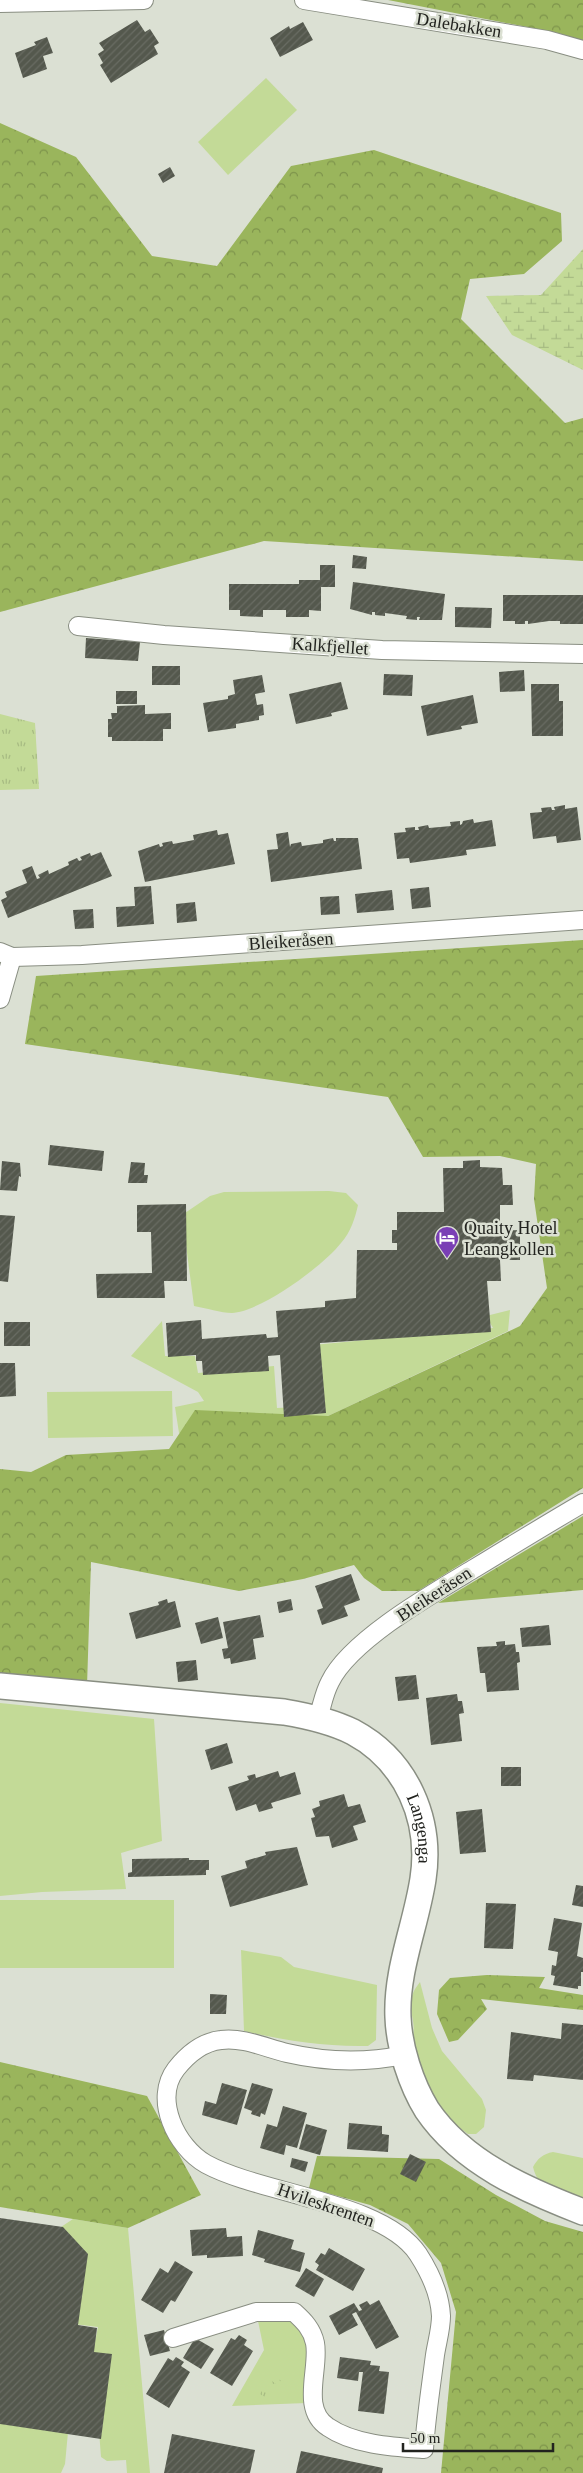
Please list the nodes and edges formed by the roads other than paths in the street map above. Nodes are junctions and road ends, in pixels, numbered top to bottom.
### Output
1 (144, 0) edge
2 (304, 0) edge
3 (0, 3) edge
4 (583, 50) edge
5 (78, 626) dead end
6 (583, 654) edge
7 (583, 920) edge
8 (6, 954) edge
9 (0, 999) edge
10 (583, 1503) edge
11 (0, 1686) edge
12 (318, 1718) junction
13 (404, 2055) junction
14 (583, 2212) edge
15 (173, 2338) dead end

1 - 3 street
2 - 4 street, Dalebakken
5 - 6 street, Kalkfjellet
7 - 8 street, Bleikeråsen
8 - 9 street
10 - 12 street, Bleikeråsen
11 - 12 main road, Langenga
12 - 13 main road, Langenga
13 - 14 main road, Langenga
13 - 15 street, Hvileskrenten

